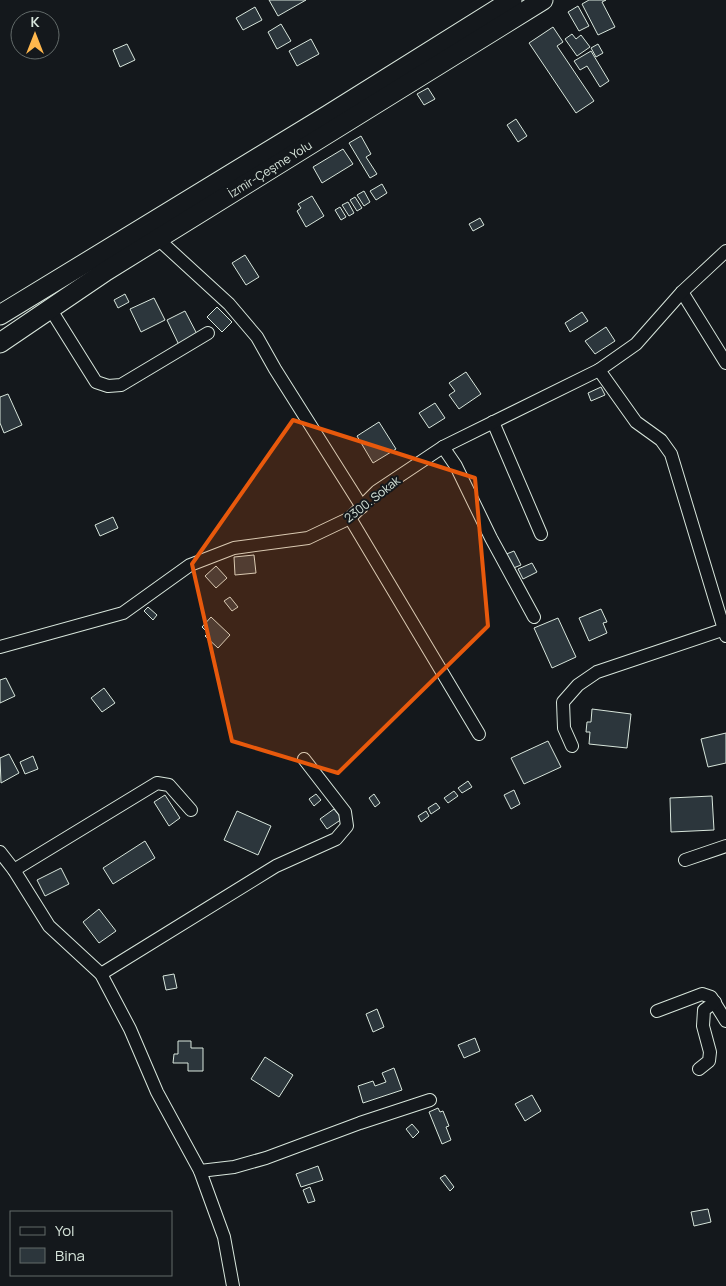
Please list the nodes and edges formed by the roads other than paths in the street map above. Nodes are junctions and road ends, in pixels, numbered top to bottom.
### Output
1 (512, 0) edge
2 (543, 0) edge
3 (158, 239) junction
4 (726, 251) edge
5 (682, 292) junction
6 (51, 310) junction
7 (0, 315) edge
8 (208, 333) dead end
9 (0, 343) edge
10 (726, 363) edge
11 (599, 370) junction
12 (493, 422) junction
13 (444, 447) junction
14 (362, 507) junction
15 (350, 518) junction
16 (541, 534) dead end
17 (534, 617) dead end
18 (725, 633) edge
19 (0, 647) edge
20 (479, 734) dead end
21 (572, 746) dead end
22 (304, 759) dead end
23 (190, 810) dead end
24 (726, 846) edge
25 (0, 852) edge
26 (685, 860) dead end
27 (14, 870) junction
28 (101, 974) junction
29 (715, 1002) junction
30 (657, 1011) dead end
31 (726, 1020) edge
32 (699, 1069) dead end
33 (430, 1100) dead end
34 (200, 1171) junction
35 (233, 1286) edge

1 - 7 highway, İzmir-Çeşme Yolu
2 - 3 highway, İzmir-Çeşme Yolu
3 - 6 highway, İzmir-Çeşme Yolu
3 - 14 street
4 - 5 street, 2300. Sokak
5 - 10 street
5 - 11 street, 2300. Sokak
6 - 8 street
6 - 9 highway, İzmir-Çeşme Yolu
11 - 12 street, 2300. Sokak
11 - 18 street
12 - 13 street, 2300. Sokak
12 - 16 street
13 - 14 street, 2300. Sokak
13 - 17 street
14 - 15 street, 2300. Sokak
15 - 19 street, 2300. Sokak
15 - 20 street
18 - 21 street
22 - 28 street
23 - 27 street
24 - 26 street
25 - 27 street
27 - 28 street
28 - 34 street
29 - 30 street
29 - 31 street
29 - 32 street
33 - 34 street
34 - 35 street

